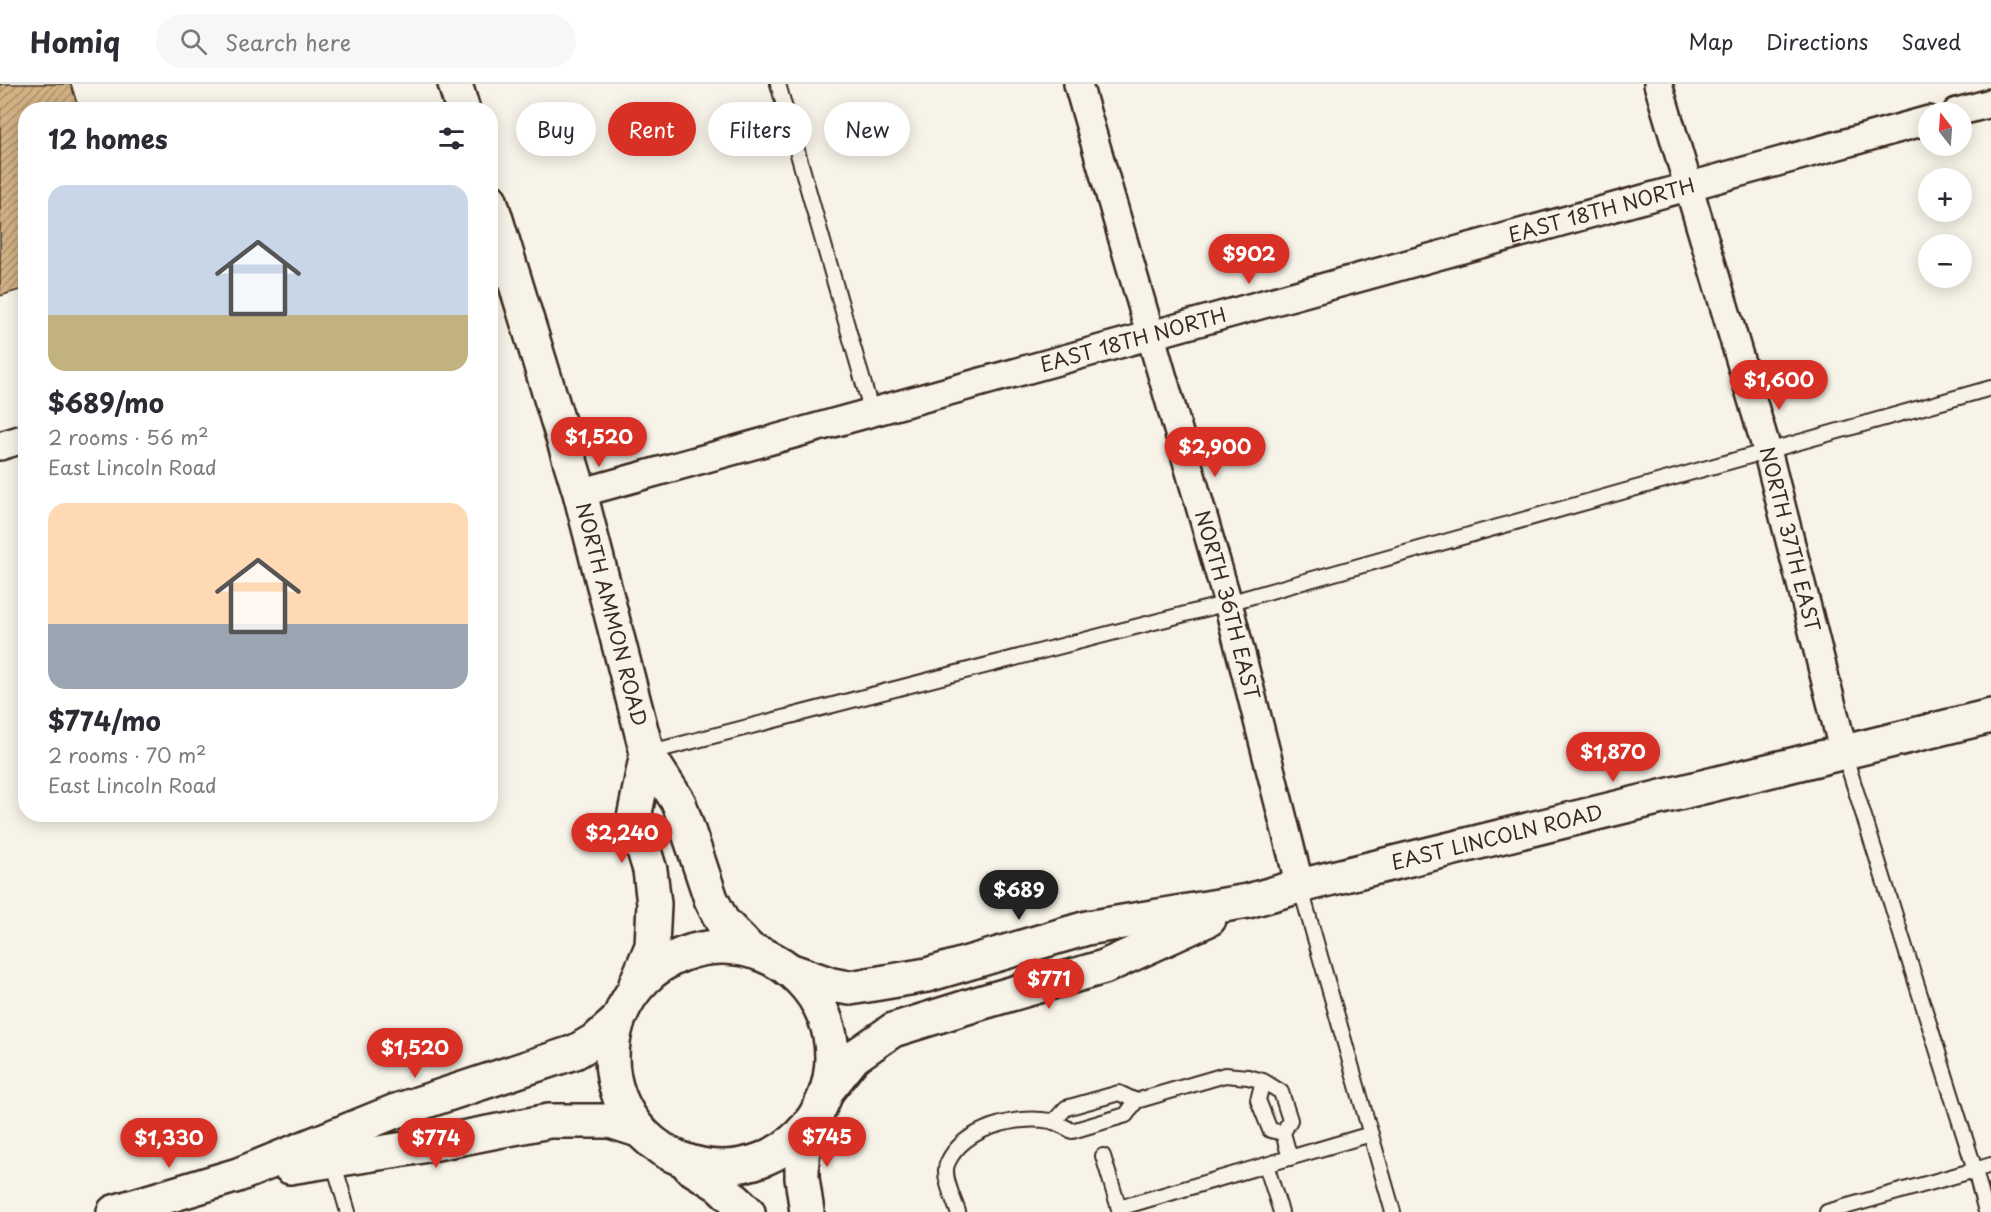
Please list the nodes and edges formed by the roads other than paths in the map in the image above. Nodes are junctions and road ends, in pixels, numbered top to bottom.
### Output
1 (455, 84) edge
2 (778, 84) edge
3 (1078, 84) edge
4 (1658, 84) edge
5 (461, 102) edge
6 (1991, 103) edge
7 (1972, 108) edge
8 (1918, 123) edge
9 (1688, 187) junction
10 (498, 253) edge
11 (501, 273) edge
12 (1150, 335) junction
13 (1991, 388) edge
14 (872, 413) junction
15 (18, 440) edge
16 (0, 446) edge
17 (1767, 450) junction
18 (580, 493) junction
19 (1227, 603) junction
20 (1991, 716) edge
21 (647, 753) junction
22 (1844, 753) junction
23 (1300, 886) junction
24 (1248, 901) junction
25 (751, 951) junction
26 (789, 970) junction
27 (634, 988) junction
28 (616, 1022) junction
29 (1263, 1081) junction
30 (829, 1088) junction
31 (1136, 1101) junction
32 (814, 1120) junction
33 (1053, 1122) junction
34 (638, 1130) junction
35 (1283, 1133) junction
36 (1371, 1134) junction
37 (671, 1155) junction
38 (1103, 1156) dead end
39 (1290, 1158) junction
40 (333, 1161) junction
41 (1266, 1165) junction
42 (1991, 1165) edge
43 (1975, 1170) junction
44 (237, 1175) junction
45 (1119, 1210) edge
46 (114, 1212) edge
47 (348, 1212) edge
48 (748, 1212) edge
49 (807, 1212) edge
50 (958, 1212) edge
51 (1281, 1212) edge
52 (1393, 1212) edge
53 (1827, 1212) edge
54 (1986, 1212) edge

1 - 5 main road
2 - 14 lane
3 - 12 street, NORTH 36TH EAST
4 - 9 street, NORTH 37TH EAST
6 - 7 street
8 - 9 street, EAST 18TH NORTH
9 - 12 street, EAST 18TH NORTH
9 - 17 street, NORTH 37TH EAST
10 - 11 main road, NORTH AMMON ROAD
11 - 18 main road, NORTH AMMON ROAD
12 - 14 street, EAST 18TH NORTH
12 - 19 street, NORTH 36TH EAST
13 - 17 lane
14 - 18 street, EAST 18TH NORTH
15 - 16 street
17 - 19 lane
17 - 22 street, NORTH 37TH EAST
18 - 21 main road, NORTH AMMON ROAD
19 - 21 lane
19 - 23 street, NORTH 36TH EAST
20 - 22 main road, EAST LINCOLN ROAD
21 - 25 main road, NORTH AMMON ROAD
21 - 27 main road, NORTH AMMON ROAD
22 - 23 main road, EAST LINCOLN ROAD
22 - 43 lane
23 - 24 main road, EAST LINCOLN ROAD
23 - 36 lane
24 - 26 main road, EAST LINCOLN ROAD
24 - 30 main road, EAST LINCOLN ROAD
25 - 26 main road
25 - 27 main road
26 - 30 main road
27 - 28 main road
28 - 34 main road
28 - 44 main road
29 - 31 lane
29 - 35 lane
29 - 35 lane
30 - 32 main road
31 - 33 lane
31 - 33 lane
32 - 37 main road
32 - 49 main road
33 - 50 lane
34 - 37 main road
34 - 40 main road
35 - 39 lane
36 - 39 lane
36 - 52 lane
37 - 48 main road
38 - 45 lane
39 - 41 lane
40 - 44 main road
40 - 47 lane
41 - 45 lane
41 - 51 lane
42 - 43 lane
43 - 53 lane
43 - 54 lane
44 - 46 main road

